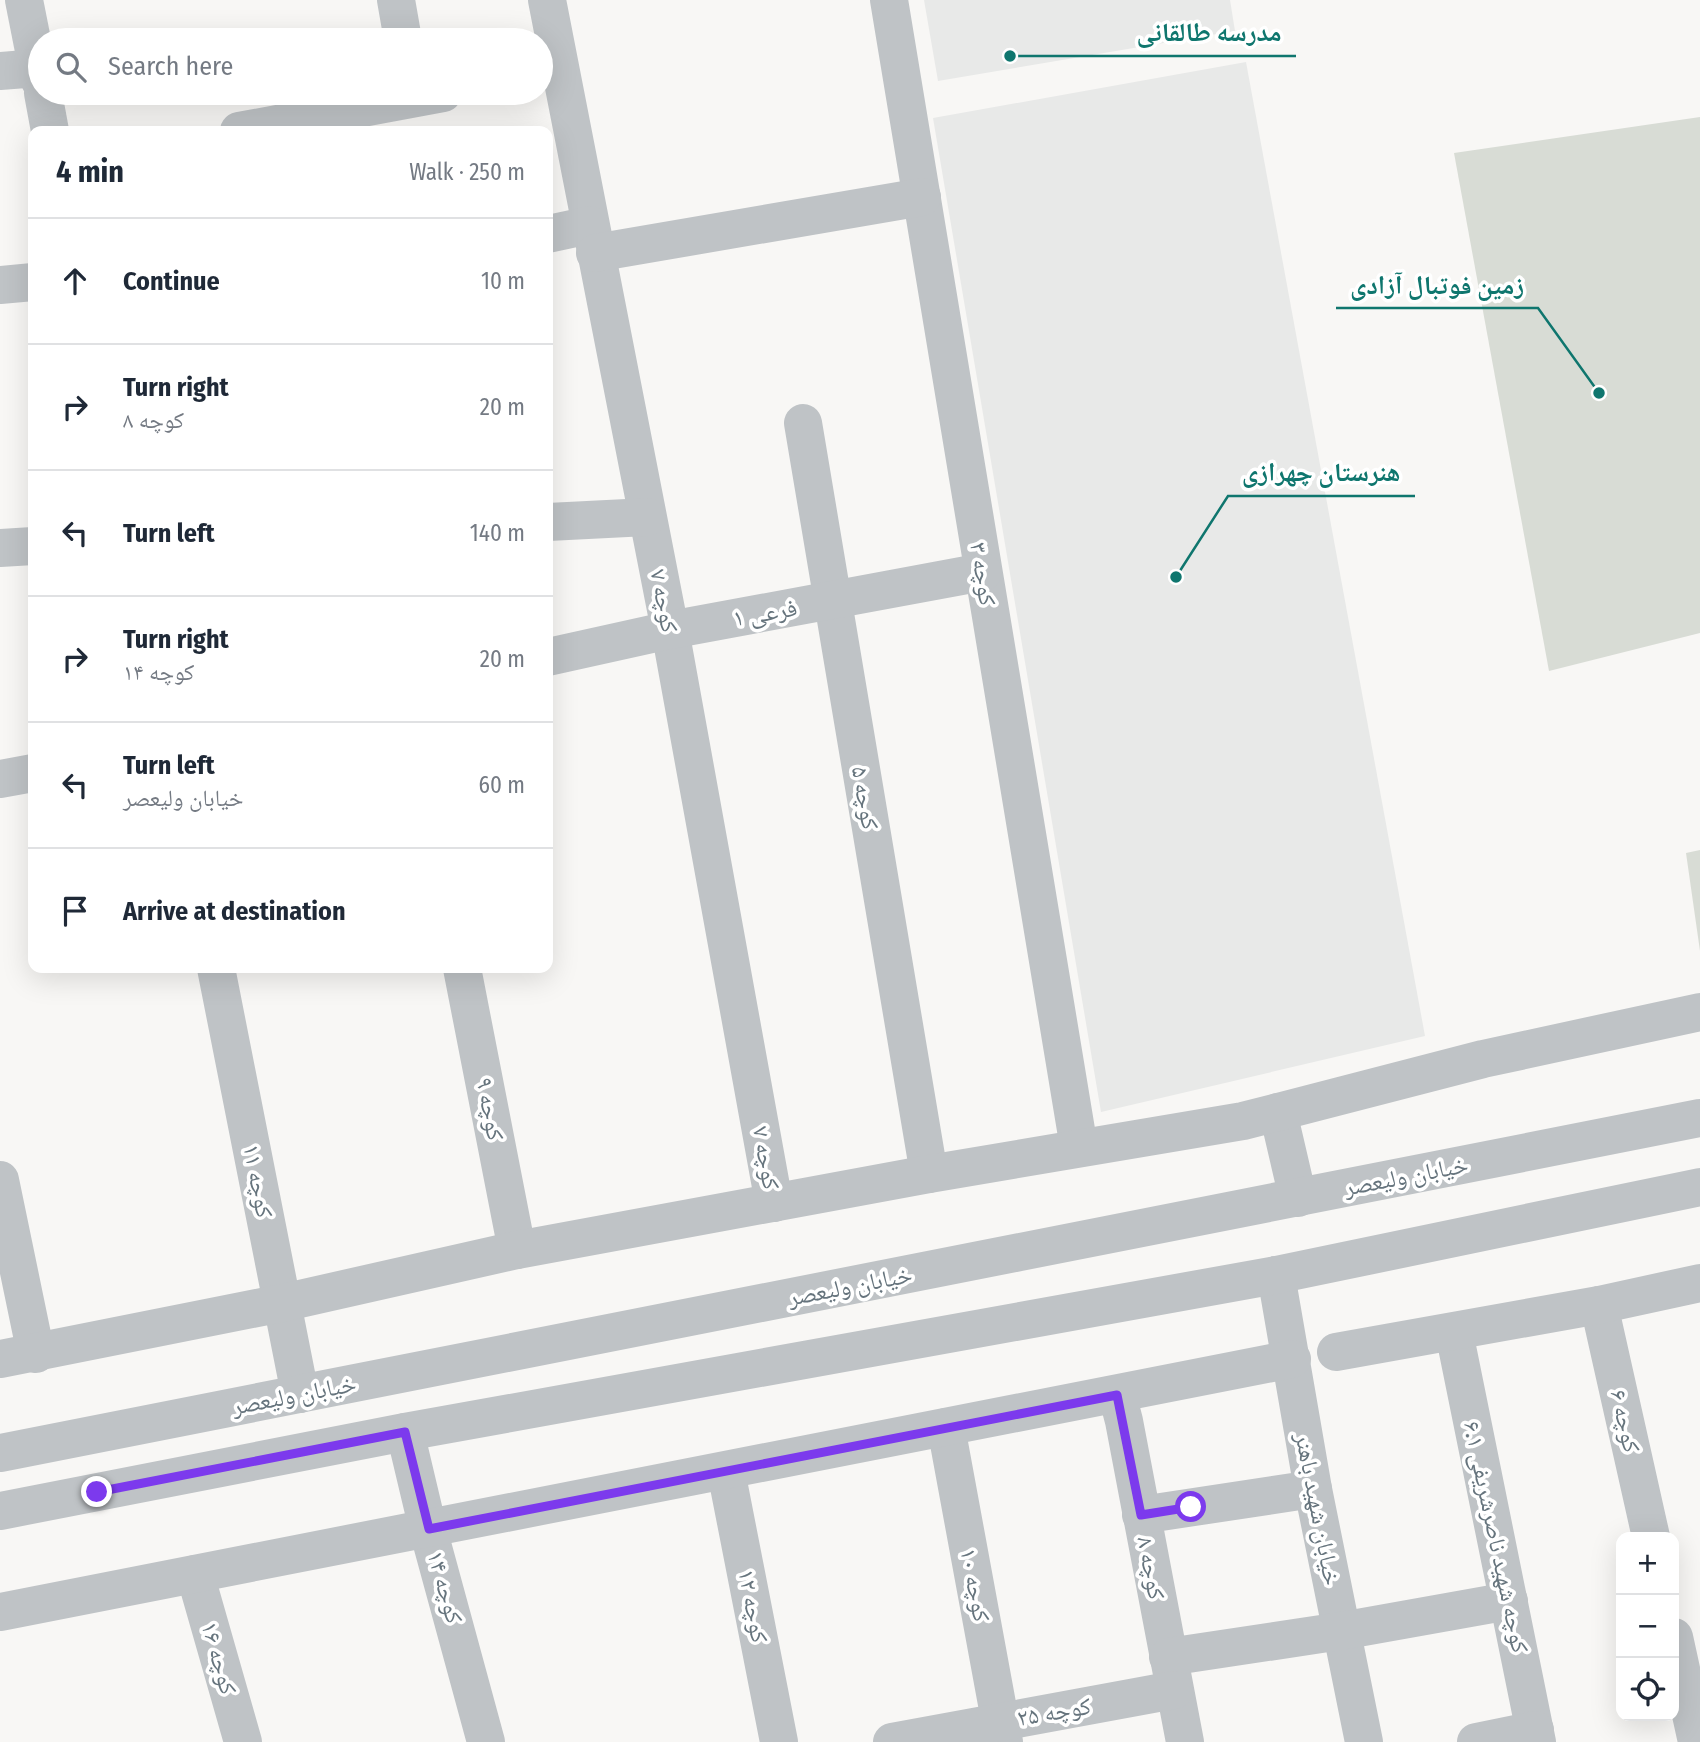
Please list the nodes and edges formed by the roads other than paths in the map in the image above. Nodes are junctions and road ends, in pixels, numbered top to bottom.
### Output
1 (24, 0) edge
2 (396, 0) edge
3 (547, 0) edge
4 (889, 0) edge
5 (30, 28) edge
6 (401, 28) edge
7 (548, 28) edge
8 (0, 71) edge
9 (28, 78) edge
10 (553, 84) edge
11 (45, 105) edge
12 (381, 105) edge
13 (49, 126) edge
14 (294, 126) edge
15 (922, 197) junction
16 (553, 235) edge
17 (593, 239) junction
18 (28, 282) edge
19 (0, 285) edge
20 (803, 423) dead end
21 (648, 517) junction
22 (553, 522) edge
23 (28, 546) edge
24 (0, 548) edge
25 (983, 572) junction
26 (831, 600) junction
27 (670, 630) junction
28 (553, 656) edge
29 (28, 774) edge
30 (0, 779) edge
31 (217, 973) edge
32 (463, 973) edge
33 (1700, 1012) edge
34 (1278, 1112) junction
35 (1700, 1118) edge
36 (1079, 1148) junction
37 (929, 1174) junction
38 (0, 1180) edge
39 (1700, 1186) edge
40 (1298, 1198) junction
41 (774, 1203) junction
42 (517, 1250) junction
43 (1276, 1275) junction
44 (1700, 1283) edge
45 (282, 1303) junction
46 (1599, 1305) junction
47 (649, 1325) junction
48 (1454, 1332) junction
49 (1336, 1352) dead end
50 (18, 1357) edge
51 (1292, 1359) junction
52 (660, 1386) junction
53 (300, 1394) junction
54 (1117, 1395) junction
55 (946, 1427) junction
56 (405, 1432) junction
57 (61, 1441) junction
58 (0, 1453) edge
59 (726, 1471) junction
60 (1313, 1489) junction
61 (70, 1497) junction
62 (0, 1511) edge
63 (1141, 1515) junction
64 (429, 1529) junction
65 (1650, 1532) edge
66 (195, 1574) junction
67 (1509, 1601) junction
68 (0, 1612) edge
69 (1341, 1631) junction
70 (1679, 1658) edge
71 (1171, 1674) junction
72 (1002, 1732) edge
73 (1536, 1736) edge
74 (243, 1742) edge
75 (486, 1742) edge
76 (779, 1742) edge
77 (892, 1742) edge
78 (1185, 1742) edge
79 (1364, 1742) edge
80 (1476, 1742) edge
81 (1697, 1742) edge

1 - 5 street
2 - 6 street
3 - 7 street, کوچه ۷
4 - 15 street, کوچه ۳
8 - 9 street
10 - 17 street, کوچه ۷
11 - 13 street
12 - 14 street
15 - 17 street
15 - 25 street, کوچه ۳
16 - 17 street
17 - 21 street, کوچه ۷
18 - 19 street
20 - 26 street, کوچه ۵
21 - 22 street
21 - 27 street, کوچه ۷
23 - 24 street
25 - 26 street, فرعی ۱
25 - 36 street, کوچه ۳
26 - 27 street, فرعی ۱
26 - 37 street, کوچه ۵
27 - 28 street, فرعی ۱
27 - 41 street, کوچه ۷
29 - 30 street
31 - 45 street, کوچه ۱۱
32 - 42 street, کوچه ۹
33 - 34 street
34 - 36 street
34 - 40 street
35 - 40 street, خیابان ولیعصر
36 - 37 street
37 - 41 street
38 - 50 street
39 - 43 street
40 - 47 street, خیابان ولیعصر
41 - 42 street
42 - 45 street
43 - 51 street, خیابان شهید باهنر
43 - 52 street
44 - 46 street
45 - 50 street
45 - 53 street, کوچه ۱۱
46 - 48 street
46 - 65 street, کوچه ۶
47 - 52 street
47 - 53 street, خیابان ولیعصر
48 - 49 street
48 - 67 street, ۶.۱ کوچه شهید ناصرشریفی
51 - 54 street
51 - 60 street, خیابان شهید باهنر
52 - 56 street
53 - 57 street, خیابان ولیعصر
54 - 55 street
54 - 63 street, کوچه ۸
55 - 59 street
55 - 72 street, کوچه ۱۰
56 - 61 street
56 - 64 street, کوچه ۱۴
57 - 58 street, خیابان ولیعصر
57 - 61 street
59 - 64 street
59 - 76 street, کوچه ۱۲
60 - 63 street
60 - 69 street, خیابان شهید باهنر
61 - 62 street
63 - 71 street, کوچه ۸
64 - 66 street
64 - 75 street, کوچه ۱۴
66 - 68 street
66 - 74 street, کوچه ۱۶
67 - 69 street, کوچه ۲۵
67 - 73 street, ۶.۱ کوچه شهید ناصرشریفی
69 - 71 street, کوچه ۲۵
69 - 79 street, خیابان شهید باهنر
70 - 81 street
71 - 72 street, کوچه ۲۵
71 - 78 street, کوچه ۸
72 - 77 street, کوچه ۲۵
73 - 80 street

